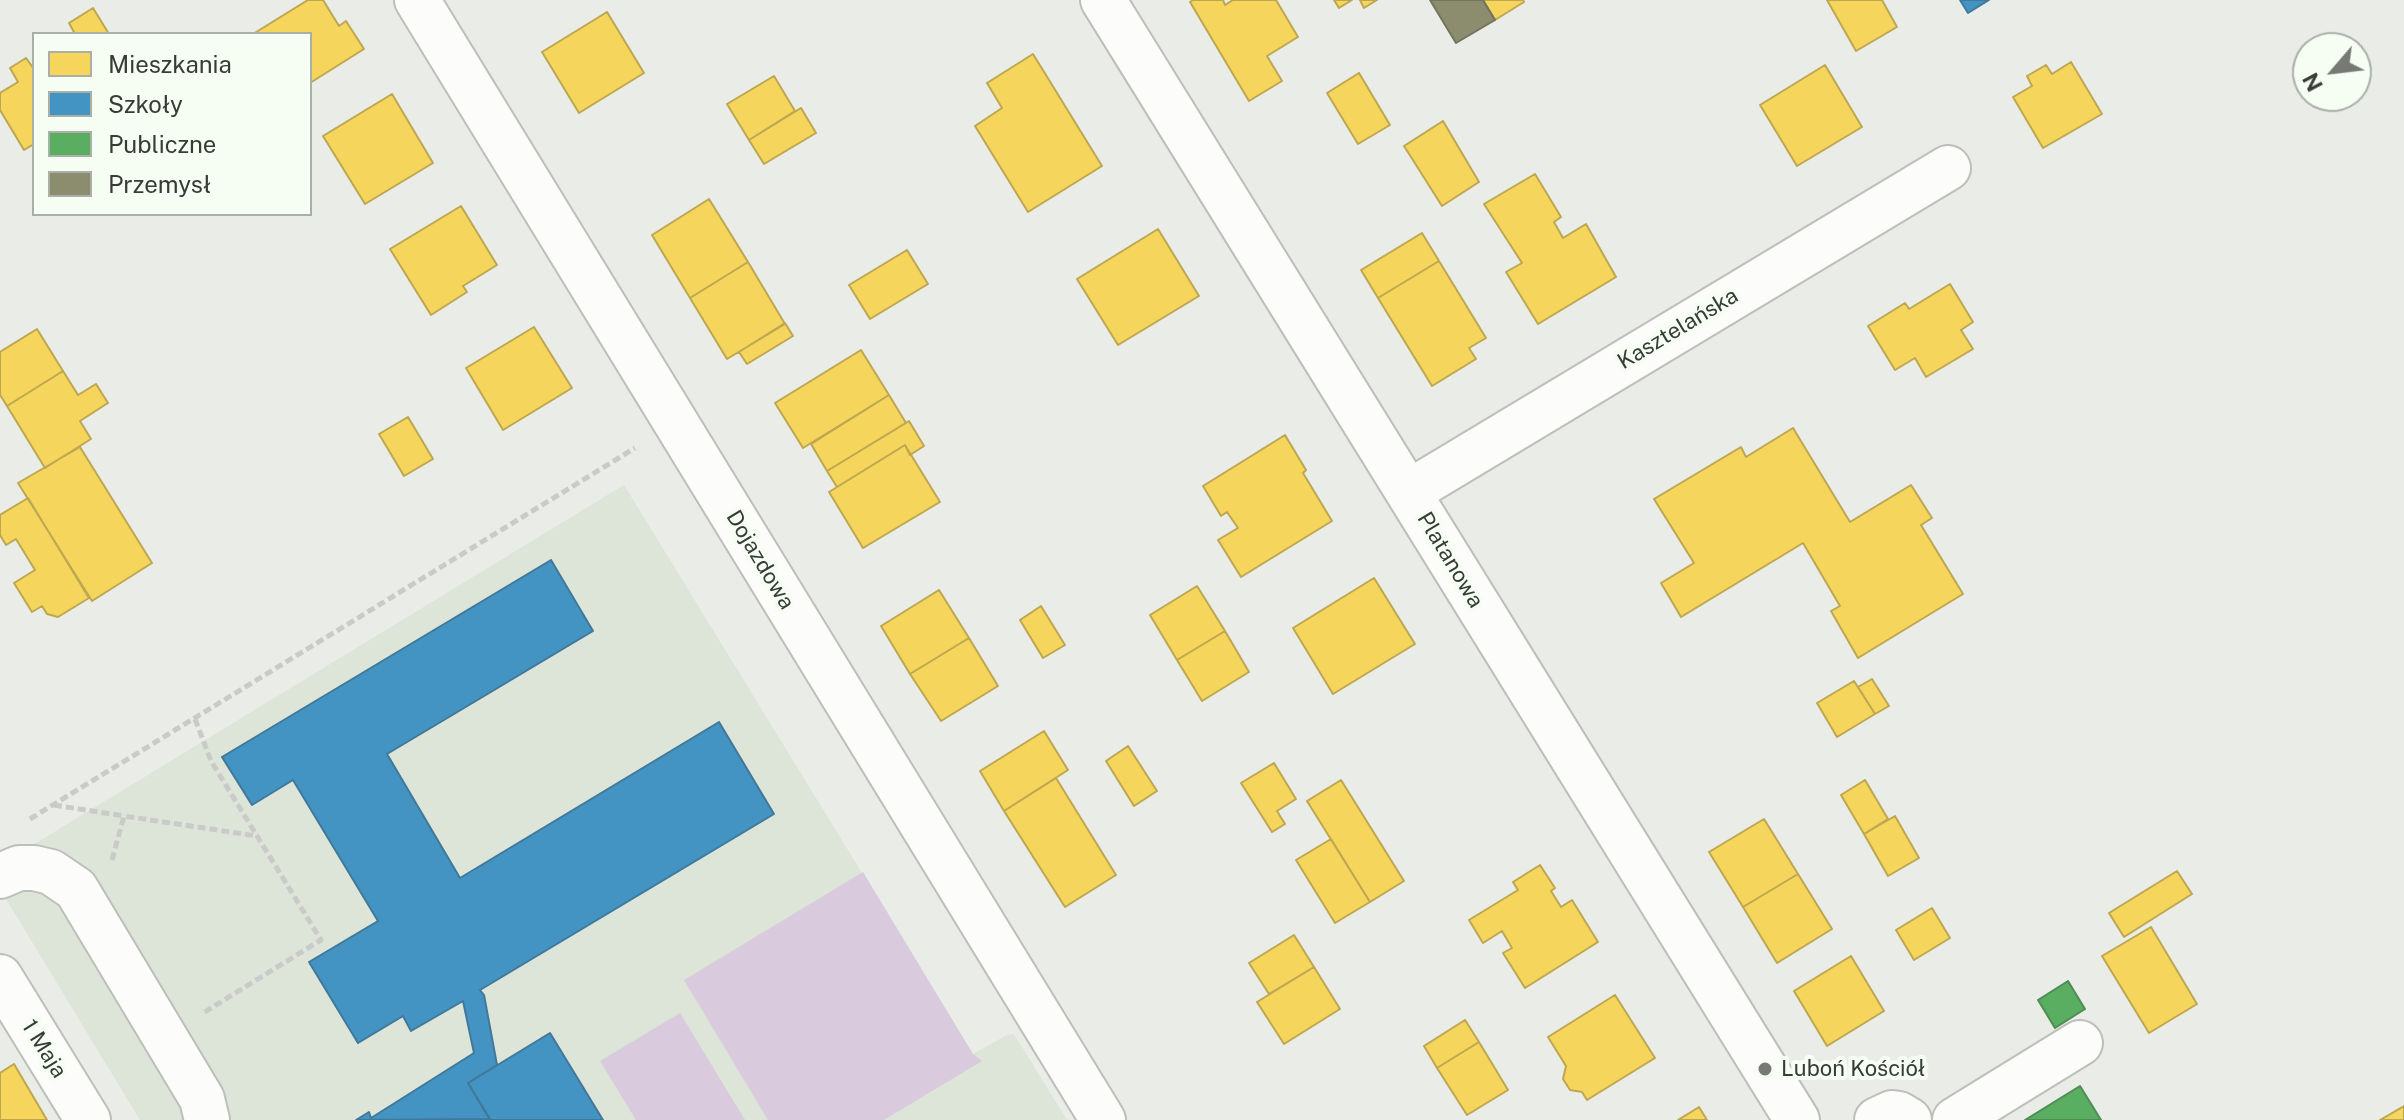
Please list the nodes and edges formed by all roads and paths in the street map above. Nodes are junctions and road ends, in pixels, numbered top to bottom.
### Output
1 (417, 0) edge
2 (1103, 0) edge
3 (1948, 168) dead end
4 (644, 443) dead end
5 (1409, 492) junction
6 (195, 719) junction
7 (53, 805) junction
8 (124, 816) junction
9 (26, 821) dead end
10 (257, 836) junction
11 (110, 868) dead end
12 (0, 876) edge
13 (0, 977) edge
14 (166, 1037) junction
15 (2080, 1043) dead end
16 (88, 1120) edge
17 (207, 1120) edge
18 (1103, 1120) edge
19 (1797, 1120) edge
20 (1877, 1120) edge
21 (1909, 1120) edge
22 (1955, 1120) edge

1 - 18 street, Dojazdowa
2 - 5 street, Platanowa
3 - 5 street, Kasztelańska
4 - 6 path
5 - 19 street, Platanowa
6 - 7 path
6 - 10 path
7 - 8 path
7 - 9 path
8 - 10 path
8 - 11 path
10 - 14 path
12 - 14 street
13 - 16 street, 1 Maja
14 - 17 street
15 - 22 street
20 - 21 street

